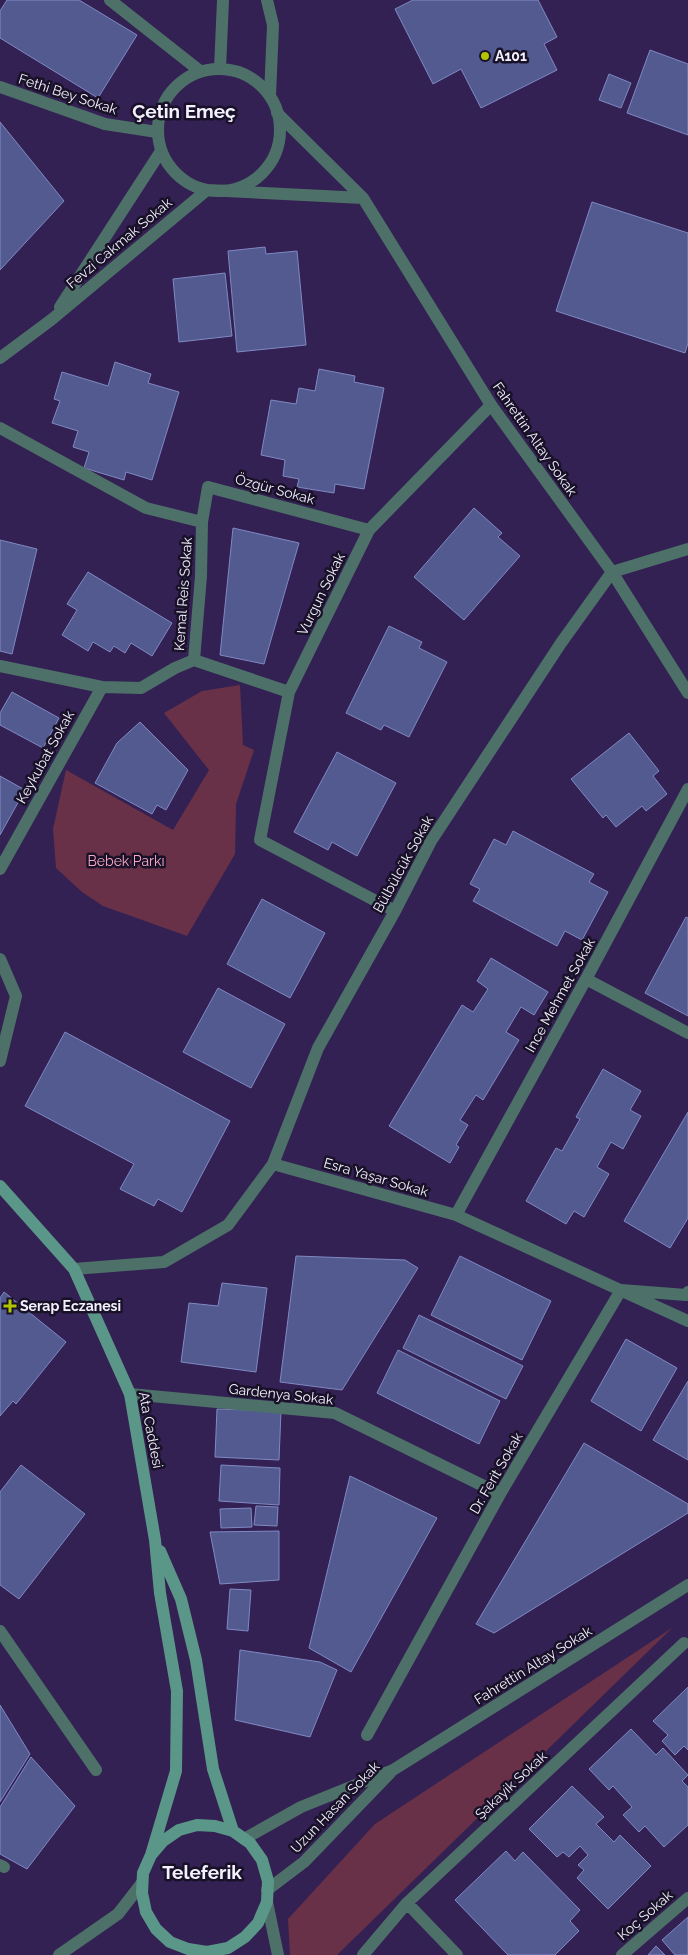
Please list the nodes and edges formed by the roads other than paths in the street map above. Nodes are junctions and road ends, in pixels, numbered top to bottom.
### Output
1 (110, 0) edge
2 (223, 0) edge
3 (267, 0) edge
4 (220, 69) junction
5 (200, 71) junction
6 (0, 87) edge
7 (270, 96) junction
8 (278, 113) junction
9 (157, 132) junction
10 (161, 151) junction
11 (207, 190) junction
12 (363, 198) junction
13 (52, 320) junction
14 (0, 358) edge
15 (491, 405) junction
16 (0, 428) edge
17 (202, 522) junction
18 (369, 530) junction
19 (688, 549) edge
20 (612, 572) junction
21 (194, 660) junction
22 (0, 666) edge
23 (102, 687) junction
24 (289, 692) junction
25 (688, 693) edge
26 (688, 789) edge
27 (0, 869) edge
28 (394, 911) junction
29 (0, 960) edge
30 (586, 978) junction
31 (688, 1033) edge
32 (0, 1061) edge
33 (273, 1164) junction
34 (0, 1186) edge
35 (456, 1215) junction
36 (74, 1269) junction
37 (621, 1290) junction
38 (688, 1292) edge
39 (688, 1321) edge
40 (130, 1394) junction
41 (500, 1494) junction
42 (156, 1540) junction
43 (688, 1585) edge
44 (0, 1631) edge
45 (684, 1643) dead end
46 (367, 1734) dead end
47 (96, 1770) dead end
48 (393, 1770) junction
49 (233, 1831) junction
50 (244, 1839) junction
51 (151, 1855) junction
52 (142, 1883) junction
53 (267, 1896) junction
54 (688, 1898) edge
55 (407, 1903) junction
56 (183, 1952) edge
57 (209, 1953) edge
58 (59, 1955) edge
59 (278, 1955) edge
60 (363, 1955) edge
61 (457, 1955) edge
62 (622, 1955) edge

1 - 5 street
2 - 4 street
3 - 7 street
4 - 5 street
4 - 7 street
5 - 9 street
6 - 9 street, Fethi Bey Sokak
7 - 8 street
8 - 11 street
8 - 12 street, Fahrettin Altay Sokak
9 - 10 street
10 - 11 street
10 - 13 street, Fevzi Cakmak Sokak
11 - 12 street
11 - 13 street, Fevzi Cakmak Sokak
12 - 15 street, Fahrettin Altay Sokak
13 - 14 street, Fevzi Cakmak Sokak
15 - 18 street, Vurgun Sokak
15 - 20 street, Fahrettin Altay Sokak
16 - 17 street, Kemal Reis Sokak
17 - 18 street, Özgür Sokak
17 - 21 street, Kemal Reis Sokak
18 - 24 street, Vurgun Sokak
19 - 20 street
20 - 25 street, Fahrettin Altay Sokak
20 - 28 street, Bülbülcük Sokak
21 - 23 street, Kemal Reis Sokak
21 - 24 street
22 - 23 street, Kemal Reis Sokak
23 - 27 street, Keykubat Sokak
24 - 28 street, Vurgun Sokak
26 - 30 street, Ince Mehmet Sokak
28 - 33 street, Bülbülcük Sokak
29 - 32 street
30 - 31 street
30 - 35 street, Ince Mehmet Sokak
33 - 35 street, Esra Yaşar Sokak
33 - 36 street
34 - 36 main road, Ata Caddesi
35 - 37 street, Esra Yaşar Sokak
36 - 40 main road, Ata Caddesi
37 - 38 street
37 - 39 street, Esra Yaşar Sokak
37 - 41 street, Dr. Ferit Sokak
40 - 41 street, Gardenya Sokak
40 - 42 main road, Ata Caddesi
41 - 46 street, Dr. Ferit Sokak
42 - 49 main road, Ata Caddesi
42 - 51 main road, Ata Caddesi
43 - 48 street, Fahrettin Altay Sokak
44 - 47 street
45 - 55 street, Şakayik Sokak
48 - 50 street, Uzun Hasan Sokak
48 - 53 street, Uzun Hasan Sokak
49 - 50 main road, Ata Caddesi
49 - 51 main road, Ata Caddesi
50 - 53 main road, Ata Caddesi
51 - 52 main road, Ata Caddesi
52 - 56 main road, Ata Caddesi
52 - 58 street
53 - 57 main road, Ata Caddesi
53 - 59 street
54 - 62 street, Koç Sokak
55 - 60 street, Şakayik Sokak
55 - 61 street
56 - 57 main road, Ata Caddesi

